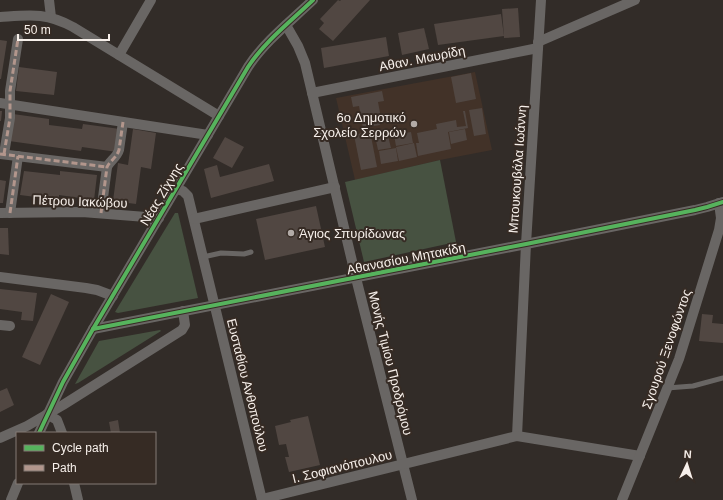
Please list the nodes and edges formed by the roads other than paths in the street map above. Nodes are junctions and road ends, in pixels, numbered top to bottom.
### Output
1 (49, 0) edge
2 (152, 0) edge
3 (313, 0) edge
4 (541, 0) edge
5 (635, 0) edge
6 (0, 17) edge
7 (51, 17) junction
8 (286, 25) junction
9 (18, 39) dead end
10 (538, 45) junction
11 (119, 55) junction
12 (312, 93) junction
13 (5, 104) edge
14 (219, 116) junction
15 (123, 122) junction
16 (208, 135) junction
17 (2, 154) edge
18 (18, 156) junction
19 (107, 167) junction
20 (335, 187) junction
21 (176, 189) junction
22 (721, 202) edge
23 (5, 213) edge
24 (100, 214) junction
25 (159, 218) junction
26 (194, 219) junction
27 (526, 244) junction
28 (251, 252) dead end
29 (203, 257) junction
30 (0, 277) edge
31 (356, 278) junction
32 (113, 296) junction
33 (215, 305) junction
34 (183, 311) junction
35 (93, 329) junction
36 (723, 378) edge
37 (668, 388) junction
38 (47, 414) junction
39 (39, 432) edge
40 (62, 432) edge
41 (517, 436) junction
42 (0, 438) edge
43 (640, 456) junction
44 (404, 464) junction
45 (18, 484) edge
46 (74, 484) edge
47 (11, 500) edge
48 (78, 500) edge
49 (262, 500) edge
50 (412, 500) edge
51 (622, 500) edge

1 - 7 street
2 - 11 street
3 - 8 street, Νέας Ζίχνης
4 - 10 street, Μπουκουβάλα Ιωάννη
5 - 10 street, Αθαν. Μαυρίδη
6 - 7 street
7 - 11 street
8 - 12 street, Μονής Τιμίου Προδρόμου
8 - 14 street, Νέας Ζίχνης
9 - 13 street
10 - 12 street, Αθαν. Μαυρίδη
10 - 27 street, Μπουκουβάλα Ιωάννη
11 - 14 street
12 - 20 street, Μονής Τιμίου Προδρόμου
13 - 15 street
13 - 17 street
14 - 16 street, Νέας Ζίχνης
15 - 16 street
15 - 19 street
16 - 21 street, Νέας Ζίχνης
17 - 18 street
18 - 19 street
18 - 23 street
19 - 24 street
20 - 26 street
20 - 31 street, Μονής Τιμίου Προδρόμου
21 - 25 street, Νέας Ζίχνης
21 - 26 street, Ευσταθίου Ανθοπούλου
22 - 27 street, Αθανασίου Μητακίδη
22 - 37 street, Σγουρού Ξενοφώντος
23 - 24 street, Πέτρου Ιακώβου
24 - 25 street, Πέτρου Ιακώβου
25 - 32 street, Νέας Ζίχνης
26 - 29 street, Ευσταθίου Ανθοπούλου
27 - 31 street, Αθανασίου Μητακίδη
27 - 41 street, Μπουκουβάλα Ιωάννη
28 - 29 lane
29 - 33 street, Ευσταθίου Ανθοπούλου
30 - 32 street
31 - 33 street, Αθανασίου Μητακίδη
31 - 44 street, Μονής Τιμίου Προδρόμου
32 - 35 street, Νέας Ζίχνης
33 - 34 street, Αθανασίου Μητακίδη
33 - 49 street, Ευσταθίου Ανθοπούλου
34 - 35 street, Αθανασίου Μητακίδη
34 - 38 street
35 - 38 street, Νέας Ζίχνης
36 - 37 lane
37 - 43 street, Σγουρού Ξενοφώντος
38 - 39 street, Νέας Ζίχνης
38 - 40 street
38 - 42 street
41 - 43 street, Ι. Σοφιανόπουλου
41 - 44 street, Ι. Σοφιανόπουλου
43 - 51 street, Σγουρού Ξενοφώντος
44 - 49 street, Ι. Σοφιανόπουλου
44 - 50 street, Μονής Τιμίου Προδρόμου
45 - 47 street
46 - 48 street

